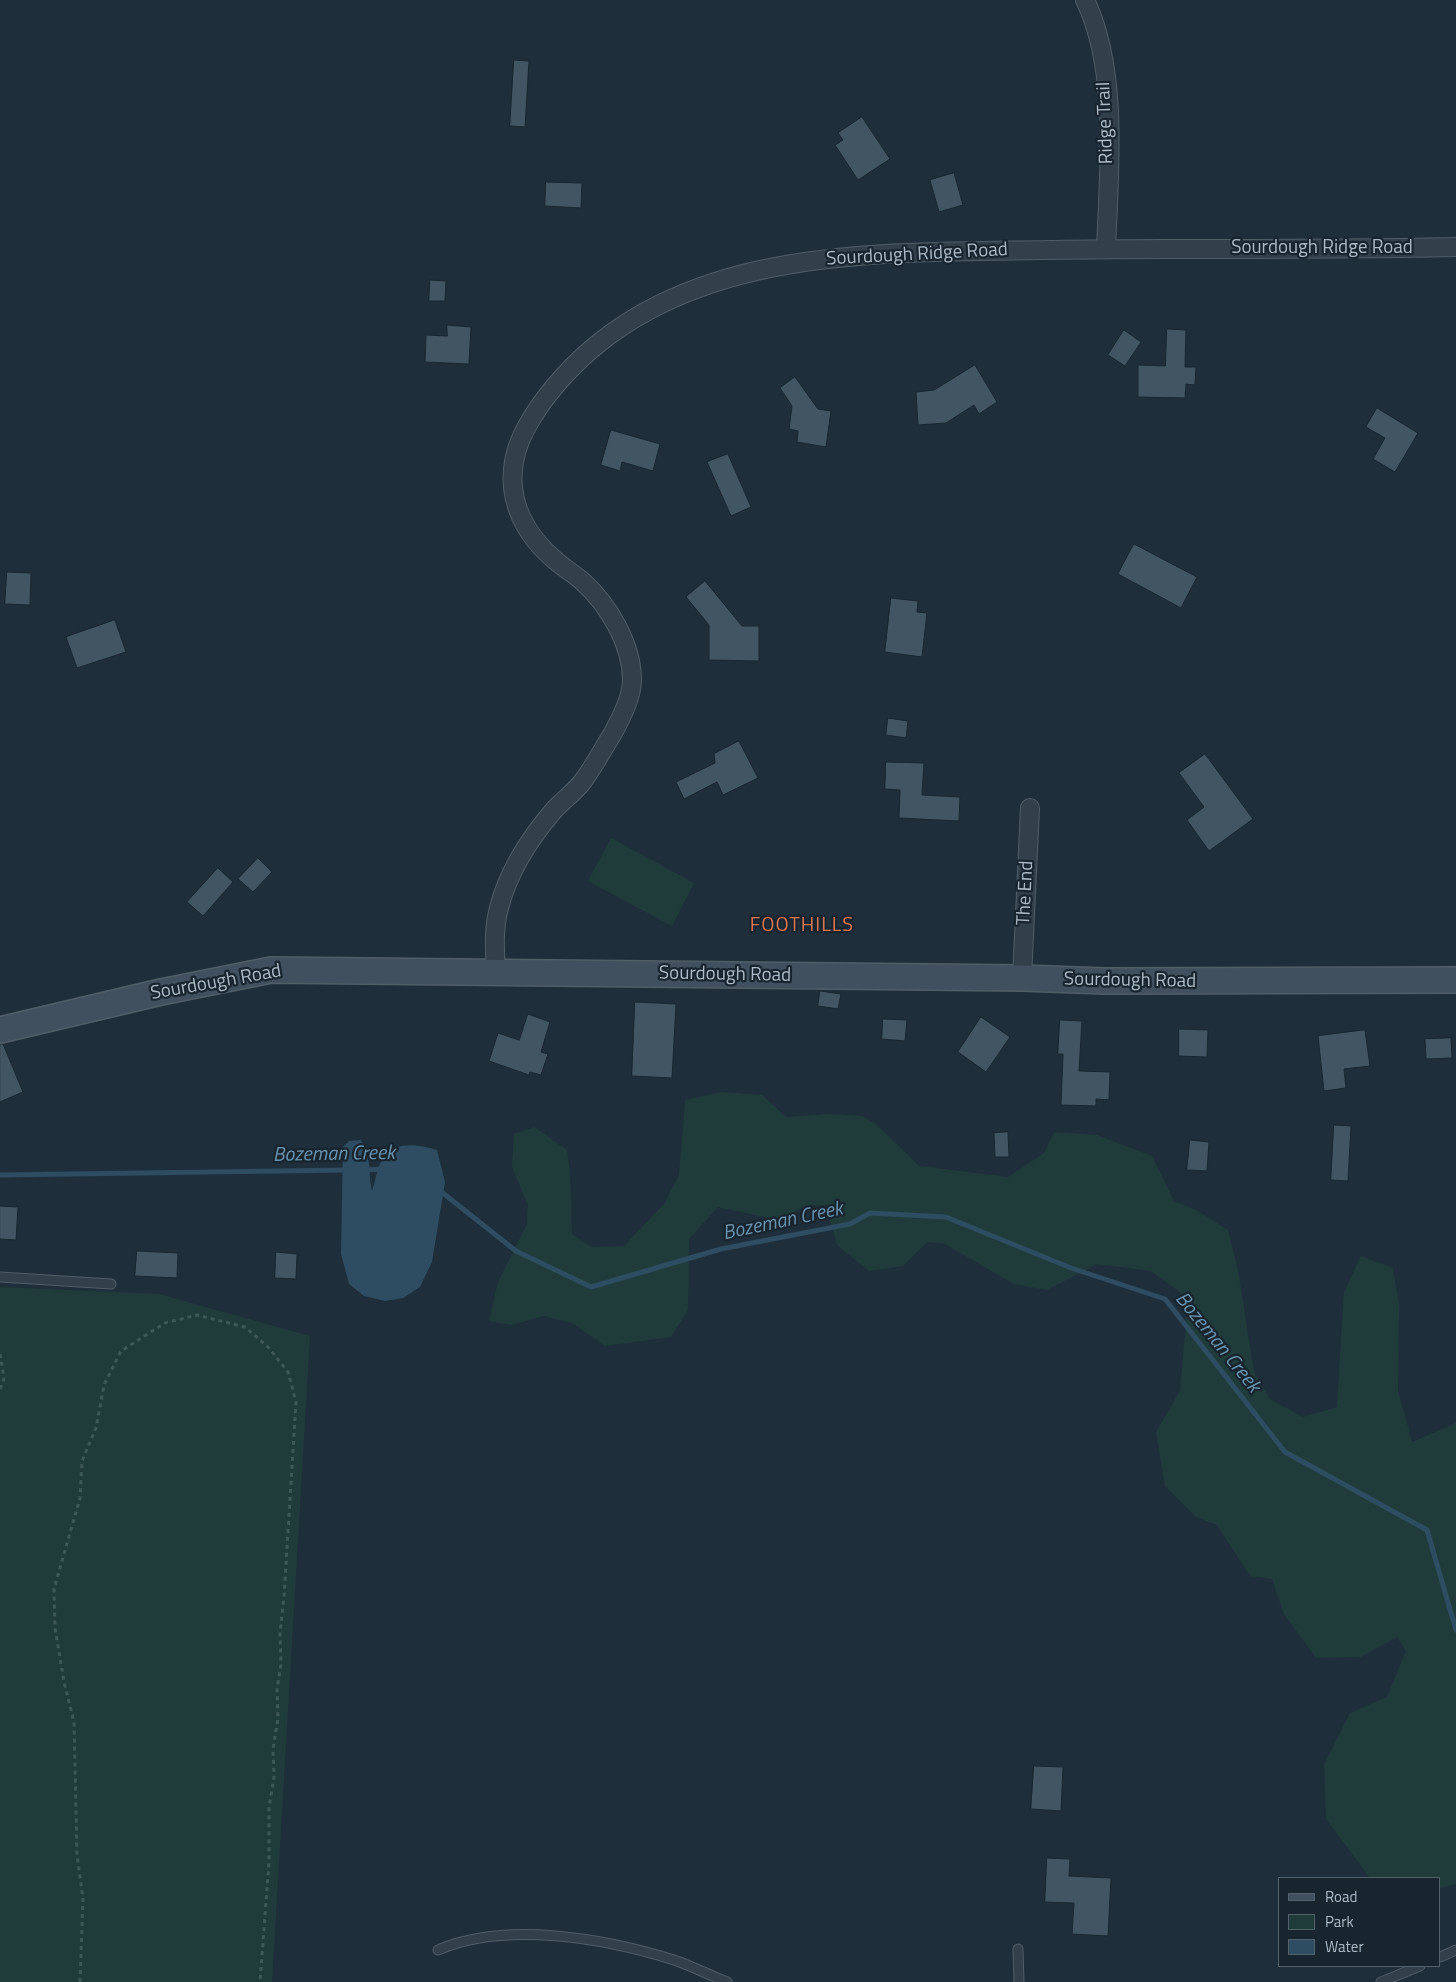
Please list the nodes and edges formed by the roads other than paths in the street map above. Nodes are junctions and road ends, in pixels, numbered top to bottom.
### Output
1 (1085, 0) edge
2 (1456, 247) edge
3 (1106, 249) junction
4 (1030, 808) dead end
5 (496, 973) junction
6 (1022, 978) junction
7 (1456, 980) edge
8 (0, 1030) edge
9 (0, 1278) edge
10 (110, 1284) dead end
11 (1018, 1949) dead end
12 (438, 1950) dead end
13 (1456, 1950) edge
14 (1441, 1957) edge
15 (1418, 1967) edge
16 (727, 1982) edge
17 (1019, 1982) edge
18 (1381, 1982) edge

1 - 3 street, Ridge Trail
2 - 3 street, Sourdough Ridge Road
3 - 5 street, Sourdough Ridge Road
4 - 6 street, The End
5 - 6 street, Sourdough Road
5 - 8 street, Sourdough Road
6 - 7 street, Sourdough Road
9 - 10 lane
11 - 17 lane
12 - 16 lane
13 - 14 lane
15 - 18 lane

